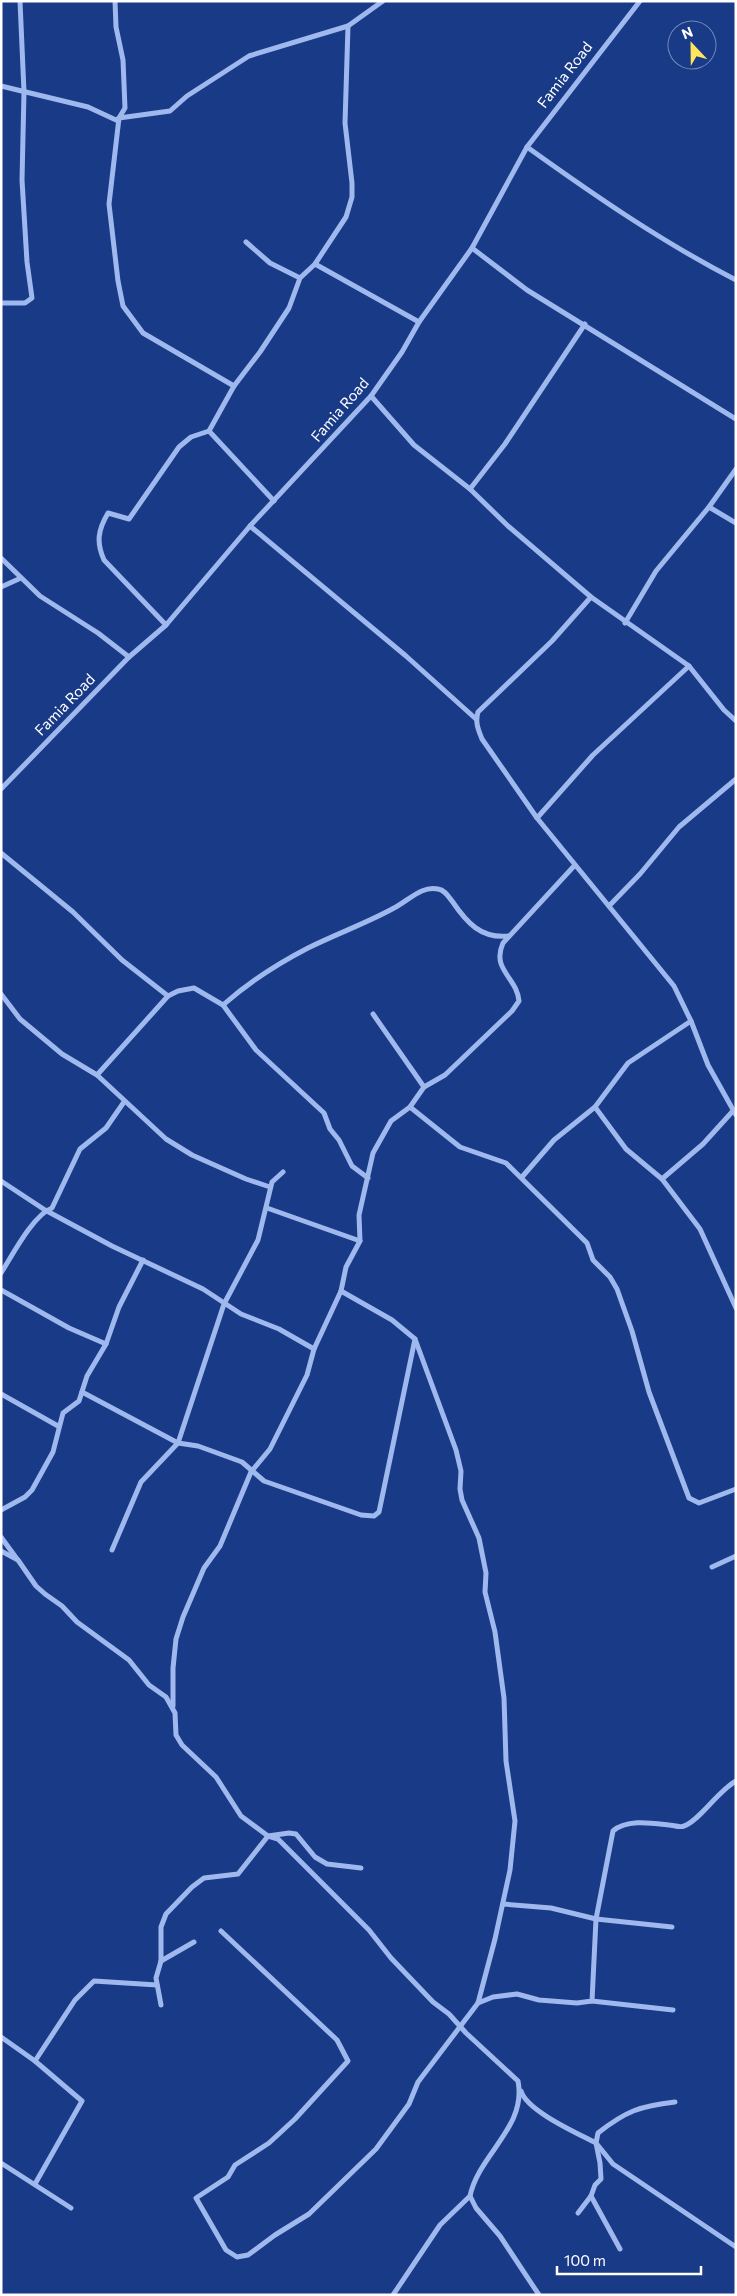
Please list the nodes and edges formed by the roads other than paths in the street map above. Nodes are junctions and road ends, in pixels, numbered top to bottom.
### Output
1 (20, 1) edge
2 (115, 1) edge
3 (383, 1) edge
4 (640, 1) edge
5 (348, 26) junction
6 (1, 86) edge
7 (24, 92) junction
8 (119, 118) junction
9 (527, 146) junction
10 (246, 242) dead end
11 (472, 248) junction
12 (316, 264) junction
13 (300, 278) junction
14 (736, 280) edge
15 (1, 303) edge
16 (419, 322) junction
17 (585, 324) junction
18 (234, 386) junction
19 (371, 396) junction
20 (736, 419) edge
21 (209, 431) junction
22 (736, 469) edge
23 (470, 489) junction
24 (274, 500) junction
25 (709, 507) junction
26 (736, 523) edge
27 (250, 526) junction
28 (1, 558) edge
29 (21, 578) junction
30 (1, 587) edge
31 (591, 597) junction
32 (625, 623) junction
33 (166, 625) junction
34 (129, 657) junction
35 (689, 666) junction
36 (476, 719) junction
37 (736, 721) edge
38 (736, 779) edge
39 (1, 789) edge
40 (537, 818) junction
41 (1, 853) edge
42 (576, 865) junction
43 (609, 906) junction
44 (509, 936) junction
45 (1, 994) edge
46 (168, 996) junction
47 (223, 1005) junction
48 (373, 1014) dead end
49 (691, 1021) junction
50 (97, 1075) junction
51 (424, 1088) junction
52 (124, 1102) junction
53 (410, 1107) junction
54 (595, 1107) junction
55 (734, 1114) edge
56 (282, 1172) dead end
57 (522, 1177) junction
58 (368, 1178) junction
59 (662, 1180) junction
60 (1, 1181) edge
61 (270, 1187) junction
62 (267, 1208) junction
63 (45, 1210) junction
64 (360, 1240) junction
65 (143, 1260) junction
66 (1, 1273) edge
67 (1, 1290) edge
68 (341, 1290) junction
69 (224, 1304) junction
70 (736, 1308) edge
71 (415, 1339) junction
72 (106, 1344) junction
73 (314, 1348) junction
74 (82, 1392) junction
75 (1, 1394) edge
76 (58, 1426) junction
77 (178, 1443) junction
78 (251, 1472) junction
79 (736, 1489) edge
80 (1, 1510) edge
81 (1, 1538) edge
82 (112, 1550) dead end
83 (1, 1551) edge
84 (736, 1556) edge
85 (18, 1560) junction
86 (712, 1567) dead end
87 (173, 1706) junction
88 (736, 1781) edge
89 (268, 1836) junction
90 (361, 1868) dead end
91 (503, 1904) junction
92 (596, 1919) junction
93 (672, 1927) dead end
94 (222, 1931) dead end
95 (194, 1942) dead end
96 (161, 1961) junction
97 (157, 1985) junction
98 (592, 2001) junction
99 (478, 2003) junction
100 (161, 2005) dead end
101 (673, 2010) dead end
102 (459, 2026) junction
103 (1, 2038) edge
104 (35, 2061) junction
105 (518, 2081) junction
106 (675, 2102) dead end
107 (596, 2143) junction
108 (1, 2163) edge
109 (36, 2184) junction
110 (470, 2196) junction
111 (591, 2196) junction
112 (71, 2208) dead end
113 (578, 2212) dead end
114 (736, 2246) edge
115 (620, 2249) dead end
116 (393, 2295) edge
117 (539, 2295) edge

1 - 7 street
2 - 8 street
3 - 5 street
4 - 9 street, Famia Road
5 - 8 street
5 - 12 street
6 - 7 street
7 - 8 street
7 - 15 street
8 - 18 street
9 - 11 street, Famia Road
9 - 14 street
10 - 13 street
11 - 16 street, Famia Road
11 - 17 street
12 - 13 street
12 - 16 street
13 - 18 street
16 - 19 street, Famia Road
17 - 20 street
17 - 23 street
18 - 21 street
19 - 23 street
19 - 24 street, Famia Road
21 - 24 street
21 - 33 street
22 - 25 street
23 - 31 street
24 - 27 street, Famia Road
25 - 26 street
25 - 32 street
27 - 33 street, Famia Road
27 - 36 street
28 - 29 street
29 - 30 street
29 - 34 street
31 - 32 street
31 - 36 street
32 - 35 street
33 - 34 street, Famia Road
34 - 39 street, Famia Road
35 - 37 street
35 - 40 street
36 - 40 street
38 - 43 street
40 - 42 street
41 - 46 street
42 - 43 street
42 - 44 street
43 - 49 street
44 - 47 street
44 - 51 street
45 - 50 street
46 - 47 street
46 - 50 street
47 - 58 street
48 - 51 street
49 - 54 street
49 - 55 street
50 - 52 street
51 - 53 street
52 - 61 street
52 - 63 street
53 - 57 street
53 - 58 street
54 - 57 street
54 - 59 street
55 - 59 street
56 - 61 street
57 - 79 street
58 - 64 street
59 - 70 street
60 - 63 street
61 - 62 street
62 - 64 street
62 - 69 street
63 - 65 street
63 - 66 street
64 - 68 street
65 - 69 street
65 - 72 street
67 - 72 street
68 - 71 street
68 - 73 street
69 - 73 street
69 - 77 street
71 - 78 street
71 - 91 street
72 - 74 street
73 - 78 street
74 - 76 street
74 - 77 street
75 - 76 street
76 - 80 street
77 - 78 street
77 - 82 street
78 - 87 street
81 - 85 street
83 - 85 street
84 - 86 street
85 - 87 street
87 - 89 street
88 - 92 street
89 - 90 street
89 - 96 street
89 - 102 street
91 - 92 street
91 - 99 street
92 - 93 street
92 - 98 street
94 - 102 street
95 - 96 street
96 - 97 street
97 - 100 street
97 - 104 street
98 - 99 street
98 - 101 street
99 - 102 street
102 - 105 street
103 - 104 street
104 - 109 street
105 - 107 street
105 - 110 street
106 - 107 street
107 - 111 street
107 - 114 street
108 - 109 street
109 - 112 street
110 - 116 street
110 - 117 street
111 - 113 street
111 - 115 street

